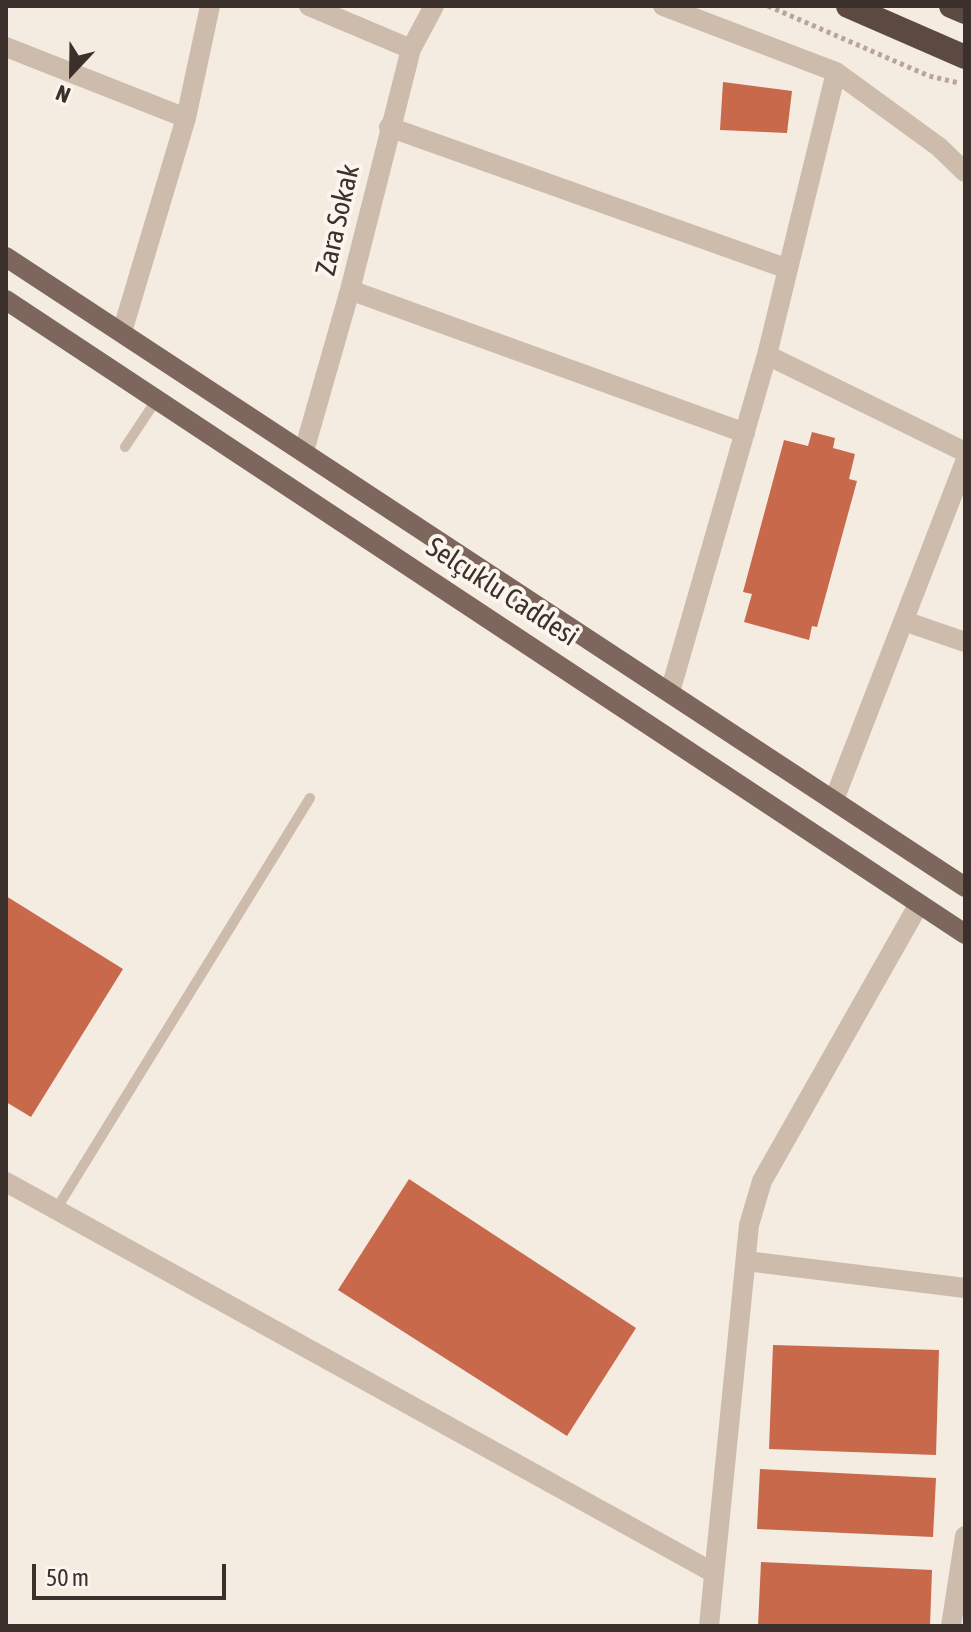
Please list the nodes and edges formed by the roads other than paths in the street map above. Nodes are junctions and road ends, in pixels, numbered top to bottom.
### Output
1 (210, 6) edge
2 (309, 6) edge
3 (434, 6) edge
4 (663, 6) edge
5 (848, 6) edge
6 (951, 6) edge
7 (965, 12) edge
8 (6, 47) edge
9 (411, 49) junction
10 (965, 57) edge
11 (836, 72) junction
12 (186, 118) junction
13 (389, 127) junction
14 (965, 172) edge
15 (6, 257) edge
16 (788, 269) junction
17 (350, 290) junction
18 (6, 300) edge
19 (122, 332) junction
20 (767, 355) junction
21 (178, 369) junction
22 (157, 399) junction
23 (745, 433) junction
24 (125, 447) dead end
25 (304, 451) junction
26 (965, 452) edge
27 (965, 462) edge
28 (904, 621) junction
29 (965, 642) edge
30 (670, 692) junction
31 (655, 727) junction
32 (310, 798) dead end
33 (834, 800) junction
34 (965, 887) edge
35 (919, 904) junction
36 (965, 934) edge
37 (6, 1182) edge
38 (57, 1208) junction
39 (746, 1261) junction
40 (965, 1288) edge
41 (965, 1536) edge
42 (714, 1573) junction
43 (709, 1626) edge
44 (951, 1626) edge

1 - 12 street
2 - 9 street
3 - 9 street, Zara Sokak
4 - 11 street
5 - 10 highway
6 - 7 highway
8 - 12 street
9 - 13 street, Zara Sokak
11 - 14 street
11 - 16 street
12 - 19 street
13 - 16 street
13 - 17 street, Zara Sokak
15 - 19 main road, Selçuklu Caddesi
16 - 20 street
17 - 23 street
17 - 25 street, Zara Sokak
18 - 22 main road, Selçuklu Caddesi
19 - 21 main road, Selçuklu Caddesi
20 - 23 street
20 - 26 street
21 - 22 main road
21 - 25 main road, Selçuklu Caddesi
22 - 24 lane
22 - 31 main road, Selçuklu Caddesi
23 - 30 street
25 - 30 main road, Selçuklu Caddesi
27 - 28 street
28 - 29 street
28 - 33 street
30 - 31 main road
30 - 33 main road, Selçuklu Caddesi
31 - 35 main road, Selçuklu Caddesi
32 - 38 lane
33 - 34 main road, Selçuklu Caddesi
35 - 36 main road, Selçuklu Caddesi
35 - 39 street
37 - 38 street
38 - 42 street
39 - 40 street
39 - 42 street
41 - 44 street
42 - 43 street

